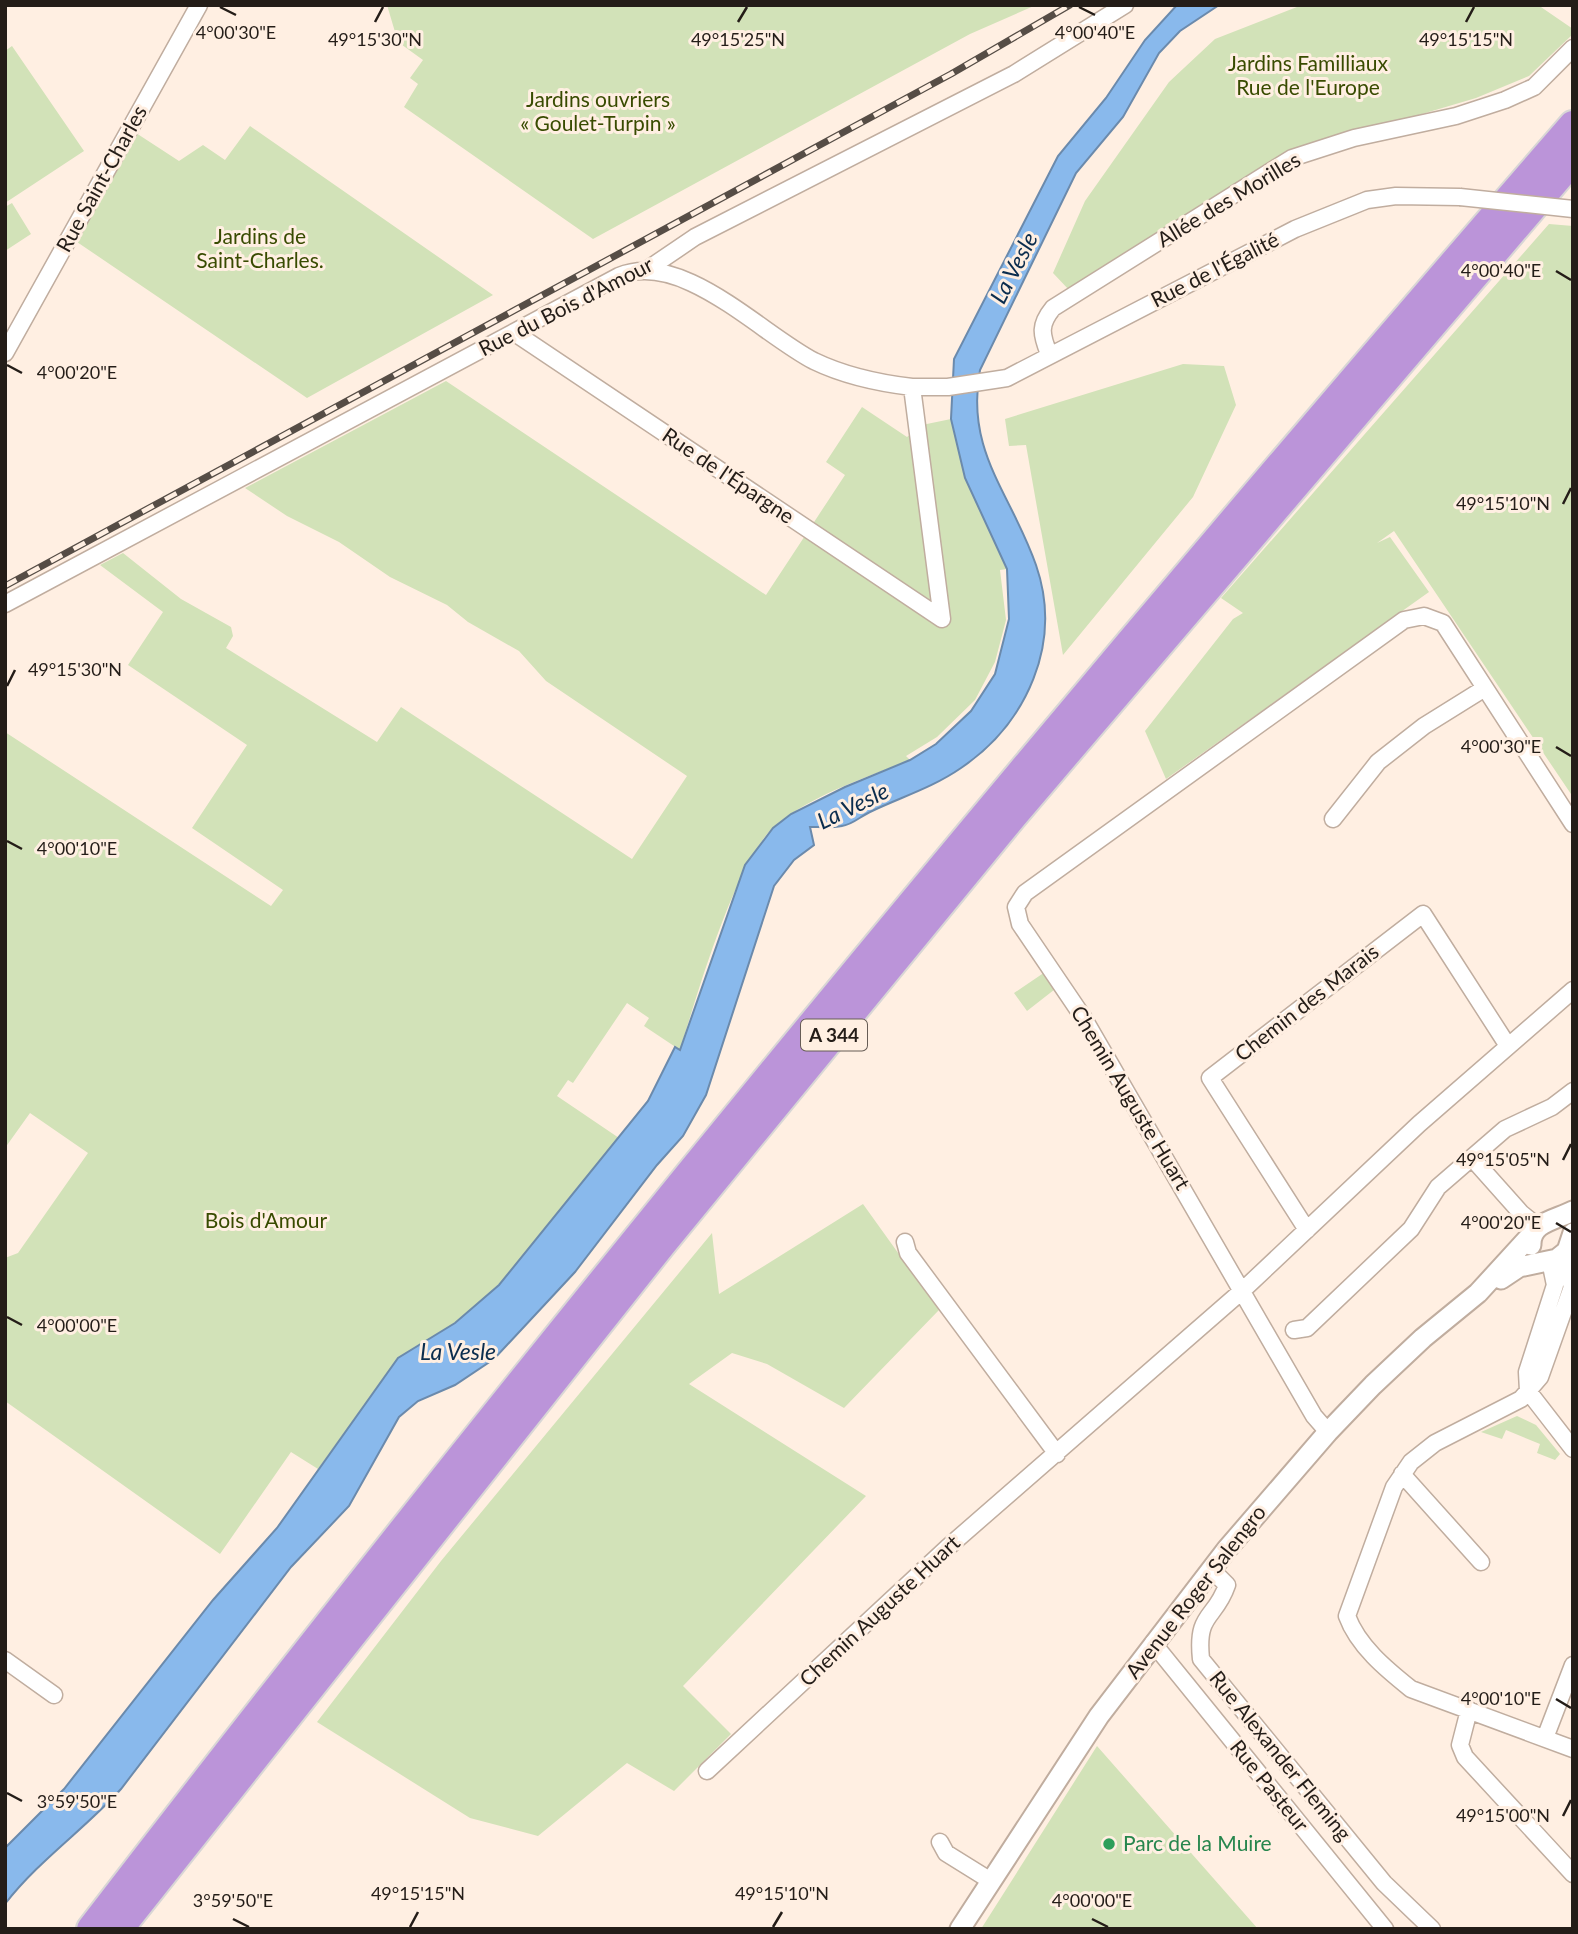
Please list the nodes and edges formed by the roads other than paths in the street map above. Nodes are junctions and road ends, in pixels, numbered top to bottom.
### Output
1 (199, 5) edge
2 (1125, 5) edge
3 (1573, 48) edge
4 (1573, 125) edge
5 (1573, 160) edge
6 (1573, 209) edge
7 (648, 269) junction
8 (515, 334) junction
9 (5, 353) edge
10 (1049, 354) junction
11 (912, 387) junction
12 (5, 604) edge
13 (1485, 688) junction
14 (1333, 818) dead end
15 (1573, 824) edge
16 (1573, 990) edge
17 (1508, 1046) junction
18 (1573, 1091) edge
19 (1472, 1158) junction
20 (1573, 1210) edge
21 (1541, 1227) junction
22 (1307, 1230) junction
23 (905, 1242) dead end
24 (1563, 1250) edge
25 (1243, 1290) junction
26 (1478, 1293) junction
27 (1294, 1330) dead end
28 (1528, 1391) junction
29 (1328, 1432) junction
30 (1573, 1449) edge
31 (1057, 1454) junction
32 (1402, 1474) junction
33 (1481, 1562) dead end
34 (1212, 1569) junction
35 (1153, 1643) junction
36 (5, 1660) edge
37 (1573, 1665) edge
38 (54, 1695) dead end
39 (1469, 1710) junction
40 (1545, 1738) junction
41 (1573, 1749) edge
42 (707, 1771) dead end
43 (940, 1842) dead end
44 (1573, 1874) edge
45 (991, 1881) junction
46 (91, 1929) edge
47 (119, 1929) edge
48 (960, 1929) edge
49 (1385, 1929) edge
50 (1432, 1929) edge

1 - 9 street, Rue Saint-Charles
2 - 7 street, Rue du Bois d'Amour
3 - 10 street, Allée des Morilles
4 - 46 highway, A 344
5 - 47 highway, A 344
6 - 10 street, Rue de l'Égalité, bridge
7 - 8 street, Rue du Bois d'Amour
7 - 11 street
8 - 11 street, Rue de l'Épargne
8 - 12 street, Rue du Bois d'Amour
10 - 11 street, Rue de l'Égalité
13 - 14 street
13 - 15 street
13 - 25 street, Chemin Auguste Huart
16 - 17 street
17 - 22 street
17 - 22 street, Chemin des Marais
18 - 19 street
19 - 21 street
19 - 27 street
20 - 21 street, Avenue Roger Salengro
21 - 24 street
21 - 24 street
21 - 26 street, Avenue Roger Salengro
22 - 25 street
23 - 31 street
24 - 26 street, Avenue Roger Salengro
24 - 28 street
25 - 29 street, Chemin Auguste Huart
25 - 31 street, Chemin Auguste Huart
26 - 29 street, Avenue Roger Salengro
28 - 30 street
28 - 32 street
29 - 34 street, Avenue Roger Salengro
31 - 42 street, Chemin Auguste Huart
32 - 33 street
32 - 39 street
34 - 35 street, Avenue Roger Salengro
34 - 50 street, Rue Alexander Fleming
35 - 45 street, Avenue Roger Salengro
35 - 49 street, Rue Pasteur
36 - 38 street
37 - 40 street
39 - 40 street
39 - 44 street
40 - 41 street
43 - 45 street
45 - 48 street, Avenue Roger Salengro

